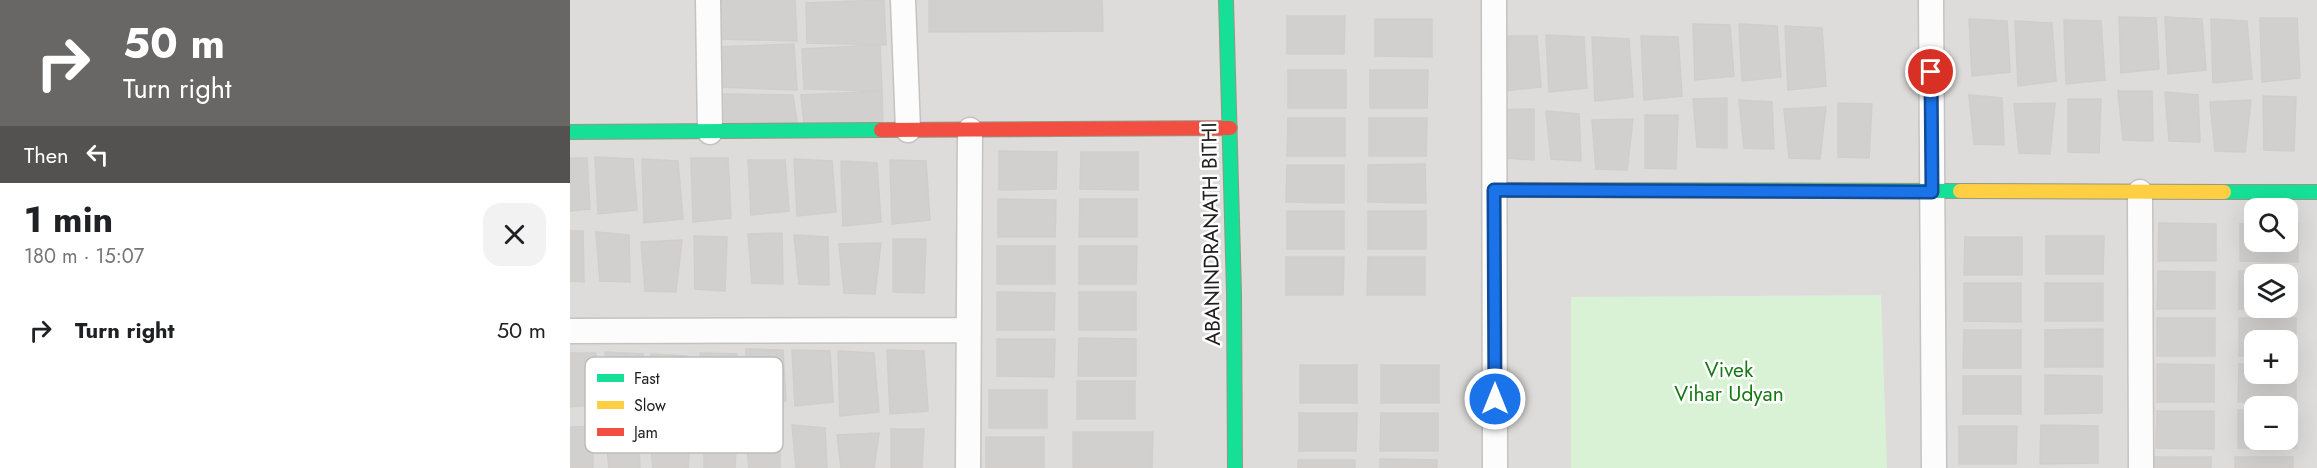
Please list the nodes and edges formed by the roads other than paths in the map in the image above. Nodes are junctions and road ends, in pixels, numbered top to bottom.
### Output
1 (708, 0) edge
2 (903, 0) edge
3 (1226, 0) edge
4 (1494, 0) edge
5 (1931, 0) edge
6 (1230, 128) junction
7 (908, 130) junction
8 (970, 130) junction
9 (570, 132) edge
10 (710, 132) junction
11 (1494, 190) junction
12 (1932, 192) junction
13 (2140, 192) junction
14 (2317, 192) edge
15 (968, 330) junction
16 (570, 332) edge
17 (968, 468) edge
18 (1235, 468) edge
19 (1495, 468) edge
20 (1934, 468) edge
21 (2140, 468) edge

1 - 10 street
2 - 7 street
3 - 6 street, ABANINDRANATH BITHI
4 - 11 street
5 - 12 street
6 - 8 street
6 - 18 street, ABANINDRANATH BITHI
7 - 8 street
7 - 10 street
8 - 15 street
9 - 10 street
11 - 12 street
11 - 19 street
12 - 13 street
12 - 20 street
13 - 14 street
13 - 21 street
15 - 16 street
15 - 17 street

